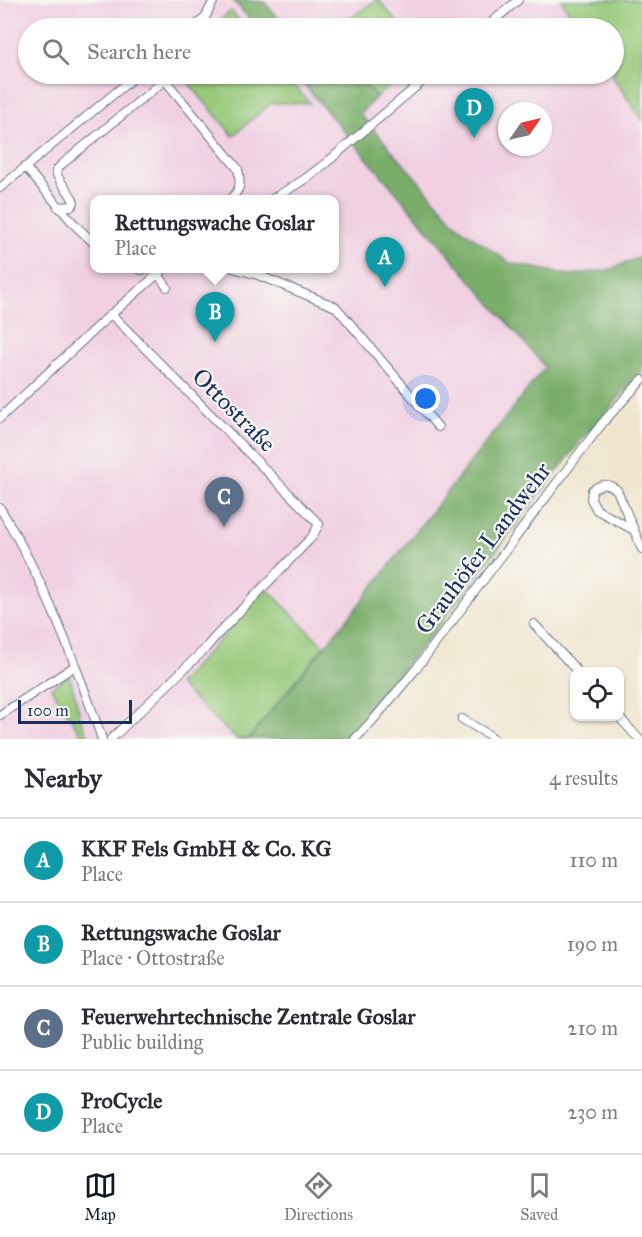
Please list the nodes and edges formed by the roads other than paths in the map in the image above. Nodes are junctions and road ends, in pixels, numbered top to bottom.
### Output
1 (214, 0) edge
2 (518, 0) edge
3 (205, 18) edge
4 (496, 18) edge
5 (126, 84) edge
6 (154, 84) edge
7 (168, 84) edge
8 (419, 84) edge
9 (25, 167) junction
10 (0, 188) edge
11 (235, 195) edge
12 (279, 195) edge
13 (58, 207) junction
14 (90, 239) edge
15 (160, 273) edge
16 (161, 273) edge
17 (251, 273) edge
18 (167, 287) dead end
19 (111, 314) junction
20 (642, 380) edge
21 (0, 418) edge
22 (438, 427) dead end
23 (0, 508) edge
24 (634, 531) junction
25 (642, 549) edge
26 (534, 624) dead end
27 (75, 666) junction
28 (573, 667) edge
29 (0, 715) edge
30 (462, 719) dead end
31 (622, 721) edge
32 (102, 739) edge
33 (111, 739) edge
34 (355, 739) edge
35 (494, 739) edge
36 (639, 739) edge

1 - 3 street
2 - 4 street
5 - 9 street
6 - 13 street
7 - 11 street
8 - 12 street
9 - 10 street
9 - 13 street
13 - 14 street
15 - 19 street
16 - 18 street
17 - 22 street
19 - 21 street
19 - 33 street, Ottostraße
20 - 34 street, Grauhöfer Landwehr
23 - 27 street
24 - 24 street
24 - 25 street
26 - 28 street
27 - 29 street
27 - 32 street
30 - 35 street
31 - 36 street

